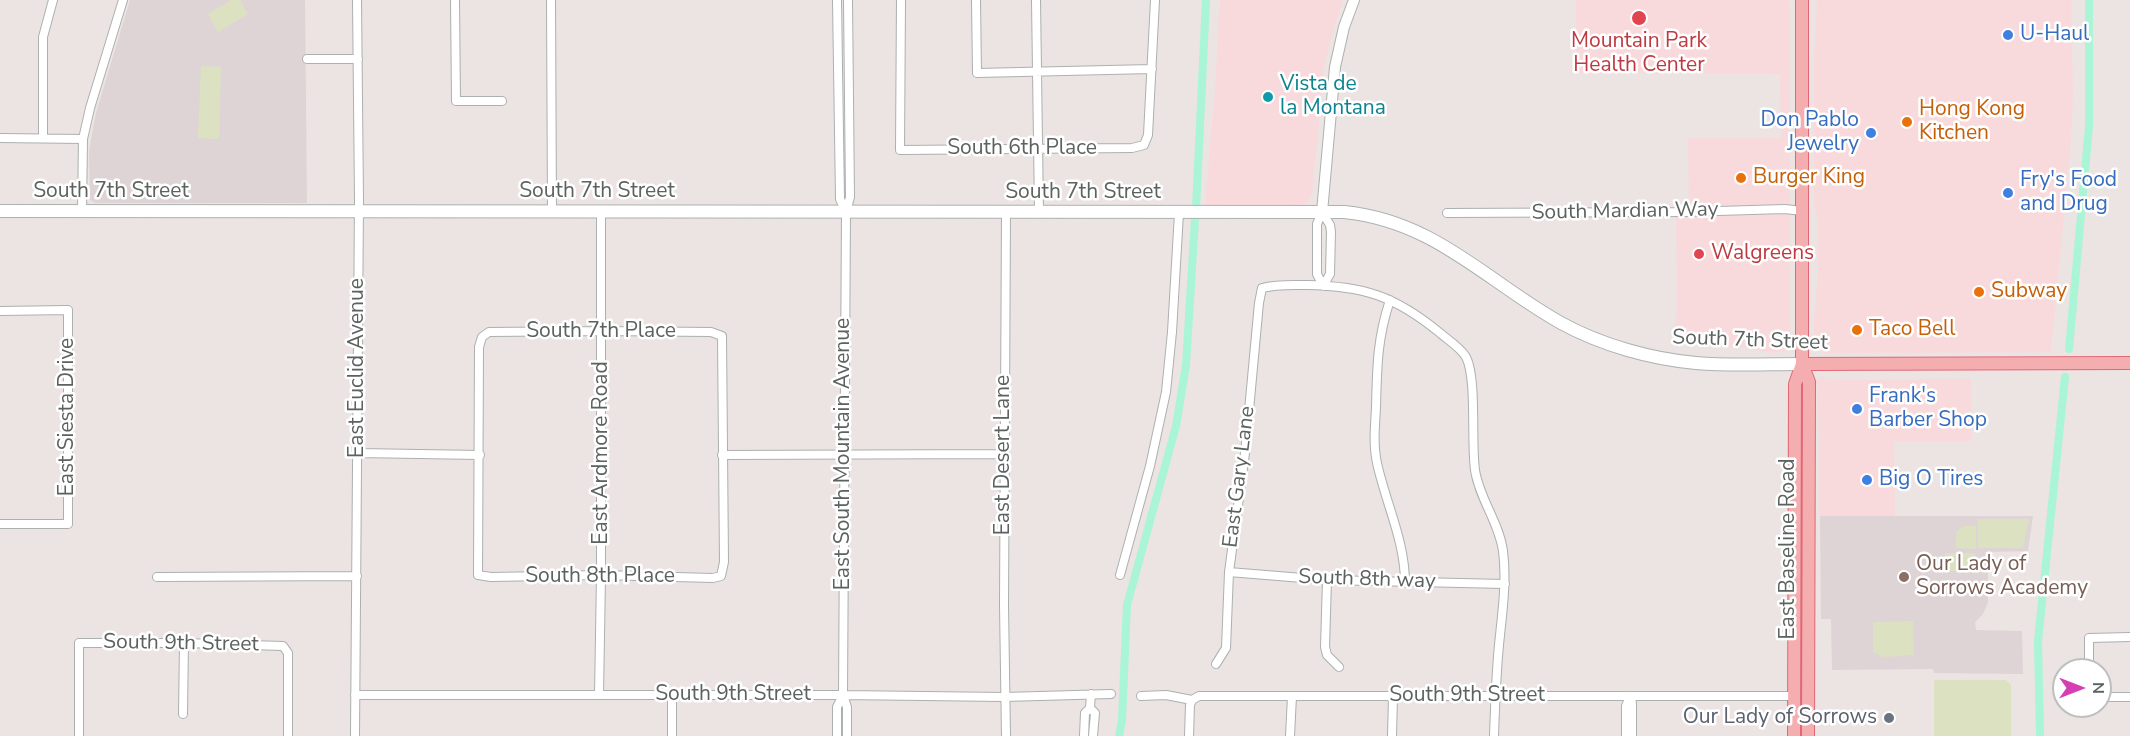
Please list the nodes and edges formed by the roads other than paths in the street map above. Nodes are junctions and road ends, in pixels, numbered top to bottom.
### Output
1 (53, 0) edge
2 (123, 0) edge
3 (357, 0) edge
4 (455, 0) edge
5 (551, 0) edge
6 (837, 0) edge
7 (848, 0) edge
8 (901, 0) edge
9 (976, 0) edge
10 (1036, 0) edge
11 (1155, 0) edge
12 (1354, 0) edge
13 (1802, 0) edge
14 (358, 58) junction
15 (307, 59) dead end
16 (1152, 69) junction
17 (1038, 71) junction
18 (502, 101) dead end
19 (0, 138) edge
20 (44, 138) junction
21 (83, 139) junction
22 (1039, 148) junction
23 (0, 211) edge
24 (82, 211) junction
25 (359, 211) junction
26 (1802, 211) junction
27 (552, 212) junction
28 (601, 212) junction
29 (846, 212) junction
30 (1006, 212) junction
31 (1039, 212) junction
32 (1322, 212) junction
33 (1179, 213) junction
34 (1447, 213) dead end
35 (1330, 257) junction
36 (1317, 258) junction
37 (1323, 286) junction
38 (1390, 300) junction
39 (0, 311) edge
40 (602, 331) junction
41 (2130, 363) edge
42 (1802, 364) junction
43 (358, 453) junction
44 (480, 454) junction
45 (1004, 454) junction
46 (722, 455) junction
47 (843, 455) junction
48 (0, 524) edge
49 (1795, 537) junction
50 (1809, 537) junction
51 (1229, 573) junction
52 (1119, 574) dead end
53 (602, 575) junction
54 (357, 576) junction
55 (157, 577) dead end
56 (1327, 580) junction
57 (1405, 583) junction
58 (1505, 584) junction
59 (2130, 638) edge
60 (184, 643) junction
61 (2089, 658) edge
62 (1216, 664) dead end
63 (1339, 667) dead end
64 (1091, 694) junction
65 (1111, 694) dead end
66 (355, 695) junction
67 (599, 695) junction
68 (672, 695) junction
69 (843, 695) junction
70 (1141, 696) dead end
71 (1292, 696) junction
72 (1495, 696) junction
73 (1630, 696) junction
74 (1794, 696) junction
75 (1808, 696) junction
76 (1004, 697) junction
77 (1393, 697) junction
78 (2112, 697) edge
79 (2130, 697) edge
80 (1192, 700) junction
81 (183, 714) dead end
82 (1087, 730) edge
83 (79, 736) edge
84 (288, 736) edge
85 (355, 736) edge
86 (672, 736) edge
87 (837, 736) edge
88 (847, 736) edge
89 (1006, 736) edge
90 (1093, 736) edge
91 (1188, 736) edge
92 (1290, 736) edge
93 (1392, 736) edge
94 (1494, 736) edge
95 (1626, 736) edge
96 (1632, 736) edge
97 (1794, 736) edge
98 (1808, 736) edge

1 - 20 street
2 - 21 street
3 - 14 street, East Euclid Avenue
4 - 18 street
5 - 27 street
6 - 29 street, East South Mountain Avenue
7 - 29 street, East South Mountain Avenue
8 - 22 street, South 6th Place
9 - 17 street
10 - 17 street
11 - 16 street
12 - 32 street
13 - 26 main road, East Baseline Road
14 - 15 street
14 - 25 street, East Euclid Avenue
16 - 17 street
16 - 22 street, South 6th Place
17 - 22 street
19 - 20 street
20 - 21 street
21 - 24 street
22 - 31 street
23 - 24 main road, South 7th Street
24 - 25 main road, South 7th Street
25 - 27 main road, South 7th Street
25 - 43 street, East Euclid Avenue
26 - 34 street, South Mardian Way
26 - 42 main road, East Baseline Road
27 - 28 main road, South 7th Street
28 - 29 main road, South 7th Street
28 - 40 street, East Ardmore Road
29 - 30 main road, South 7th Street
29 - 47 street, East South Mountain Avenue
30 - 31 main road, South 7th Street
30 - 45 street, East Desert Lane
31 - 33 main road, South 7th Street
32 - 33 main road, South 7th Street
32 - 35 street
32 - 36 street
32 - 42 main road, South 7th Street
33 - 52 street
35 - 36 street
35 - 37 street
36 - 37 street
37 - 38 street
37 - 51 street, East Gary Lane
38 - 57 street
38 - 58 street
39 - 48 street, East Siesta Drive
40 - 44 street, South 7th Place
40 - 46 street, South 7th Place
40 - 53 street, East Ardmore Road
41 - 42 main road, South 7th Street
42 - 49 main road, East Baseline Road
42 - 50 main road, East Baseline Road
43 - 44 street
43 - 54 street, East Euclid Avenue
44 - 53 street, South 8th Place
45 - 47 street
45 - 76 street, East Desert Lane
46 - 47 street
46 - 53 street, South 8th Place
47 - 69 street, East South Mountain Avenue
49 - 50 main road
49 - 74 main road, East Baseline Road
50 - 75 main road, East Baseline Road
51 - 56 street, South 8th way
51 - 62 street, East Gary Lane
53 - 67 street, East Ardmore Road
54 - 55 street
54 - 66 street, East Euclid Avenue
56 - 57 street, South 8th way
56 - 63 street
57 - 58 street, South 8th way
58 - 72 street
59 - 61 street
60 - 81 street
60 - 83 street, South 9th Street
60 - 84 street, South 9th Street
64 - 65 street, South 9th Street
64 - 76 street, South 9th Street
64 - 82 street
66 - 67 street, South 9th Street
66 - 85 street, East Euclid Avenue
67 - 68 street, South 9th Street
68 - 69 street, South 9th Street
68 - 86 street
69 - 76 street, South 9th Street
69 - 87 street, East South Mountain Avenue
69 - 88 street, East South Mountain Avenue
70 - 80 street, South 9th Street
71 - 77 street, South 9th Street
71 - 80 street, South 9th Street
71 - 92 street
72 - 73 street, South 9th Street
72 - 77 street, South 9th Street
72 - 94 street
73 - 74 street, South 9th Street
73 - 95 street
73 - 96 street
74 - 75 main road
74 - 97 main road, East Baseline Road
75 - 98 main road, East Baseline Road
76 - 89 street, East Desert Lane
77 - 93 street
78 - 79 street
80 - 91 street
82 - 90 street

